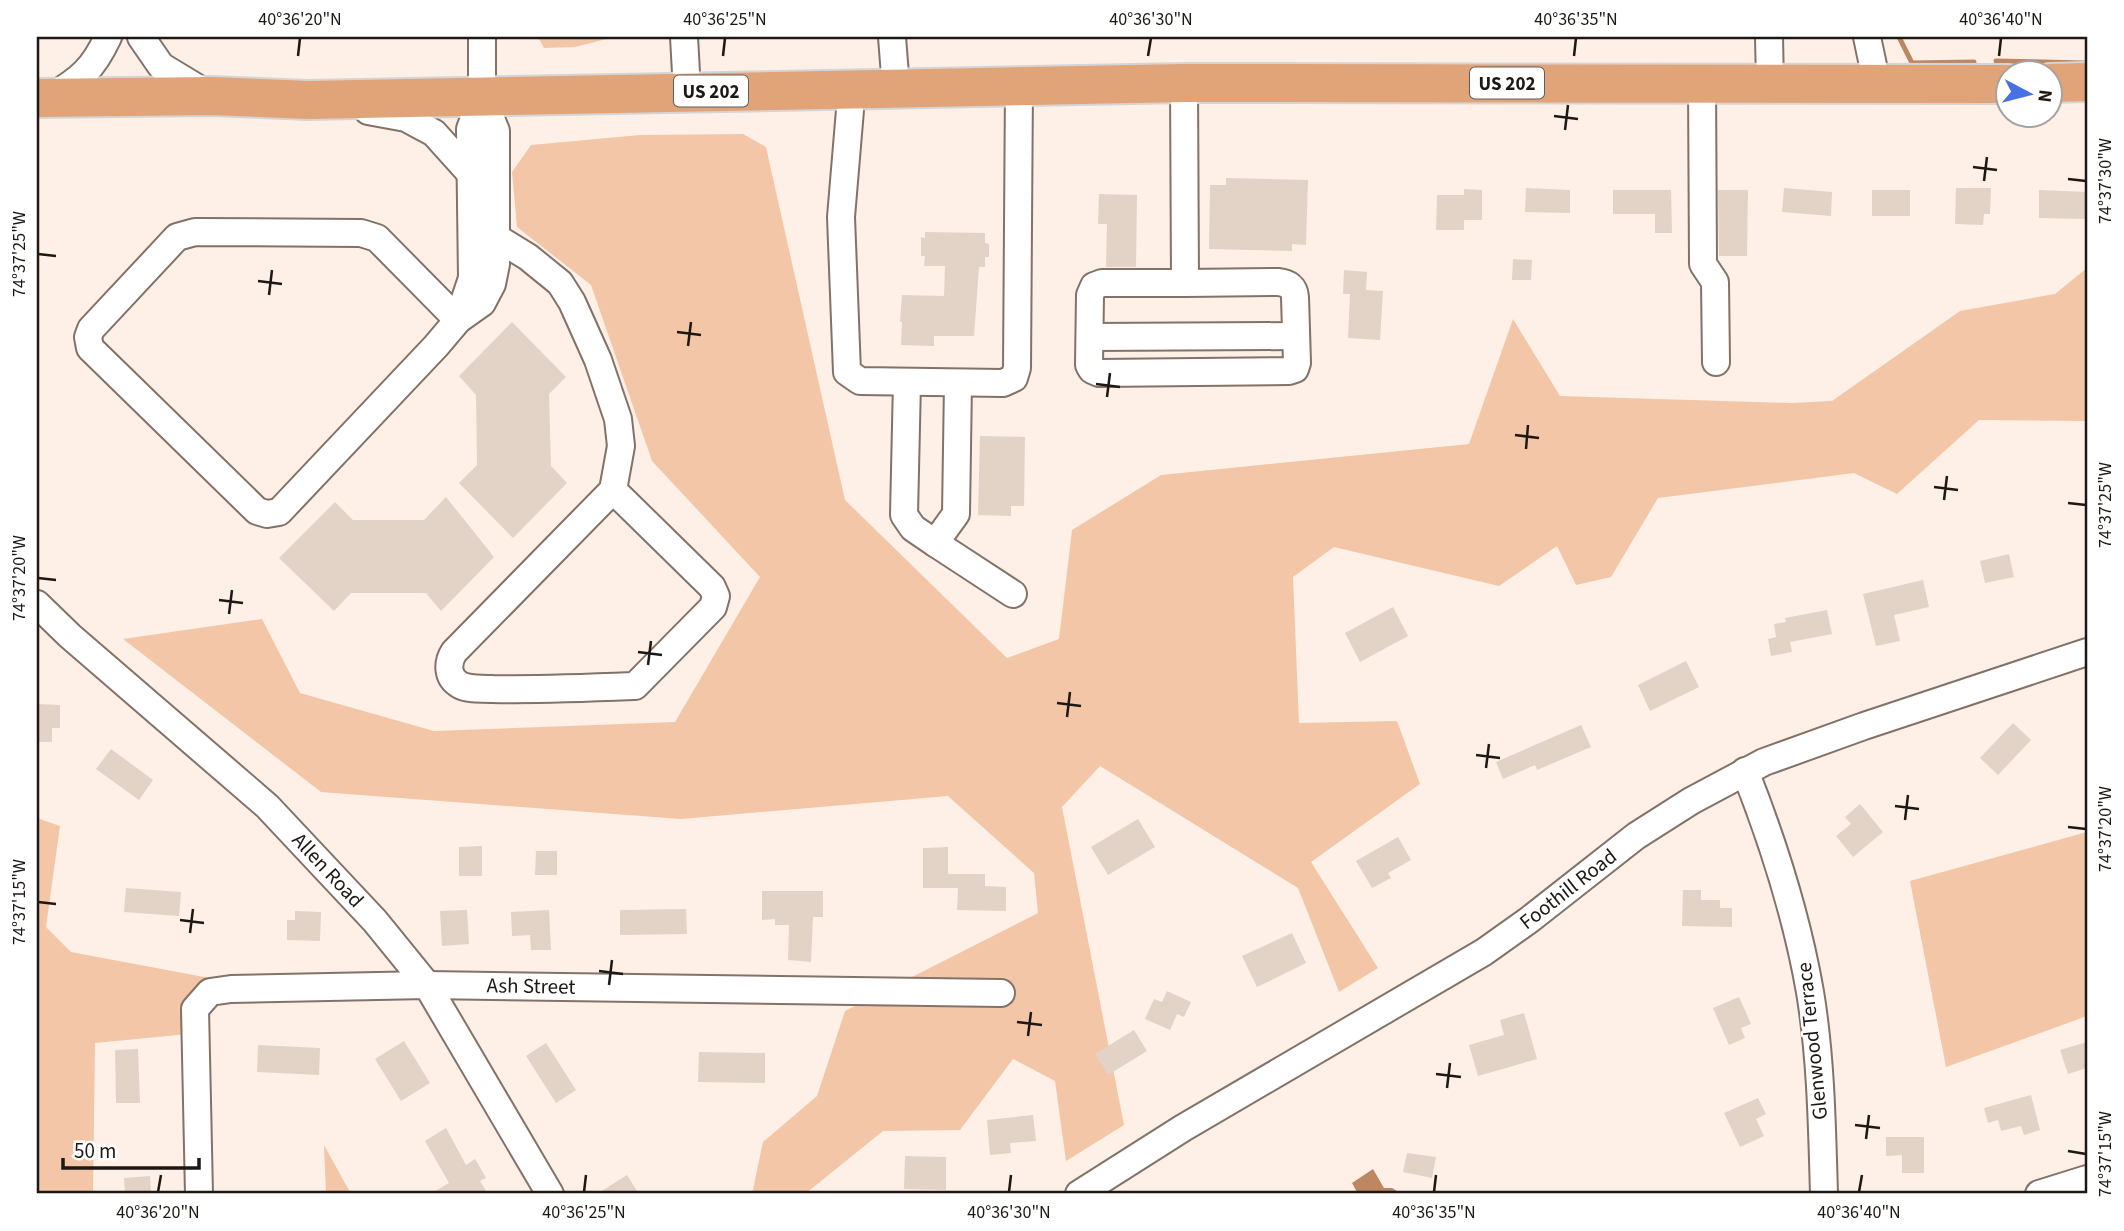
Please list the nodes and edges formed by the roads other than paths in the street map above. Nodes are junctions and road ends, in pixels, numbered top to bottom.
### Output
1 (108, 37) edge
2 (141, 37) edge
3 (482, 37) edge
4 (684, 37) edge
5 (892, 37) edge
6 (1769, 37) edge
7 (1867, 37) edge
8 (2087, 82) edge
9 (1184, 83) junction
10 (2064, 83) edge
11 (1702, 84) junction
12 (1770, 84) junction
13 (1877, 84) junction
14 (1994, 84) edge
15 (1019, 85) junction
16 (849, 88) junction
17 (896, 88) junction
18 (687, 91) junction
19 (211, 96) junction
20 (482, 97) junction
21 (43, 98) edge
22 (308, 100) junction
23 (470, 173) junction
24 (484, 236) junction
25 (1185, 283) junction
26 (458, 320) junction
27 (1296, 336) junction
28 (1090, 337) junction
29 (1716, 362) dead end
30 (907, 382) junction
31 (958, 383) junction
32 (612, 490) junction
33 (935, 543) junction
34 (1013, 594) dead end
35 (37, 604) edge
36 (2087, 652) edge
37 (1745, 771) junction
38 (426, 985) junction
39 (1002, 993) dead end
40 (2087, 1179) edge
41 (199, 1194) edge
42 (550, 1194) edge
43 (1079, 1194) edge
44 (1824, 1194) edge
45 (2039, 1194) edge

1 - 21 street
2 - 19 street
3 - 20 street
4 - 18 street
5 - 17 street
6 - 12 street
7 - 13 street
8 - 10 highway
9 - 11 highway, US 202
9 - 15 highway, US 202
9 - 25 street
11 - 12 highway, US 202
11 - 29 street
12 - 13 highway, US 202
13 - 14 highway, US 202
15 - 17 highway, US 202
15 - 31 street
16 - 17 highway, US 202
16 - 18 highway, US 202
16 - 30 street
18 - 20 highway, US 202
19 - 21 highway, US 202
19 - 22 highway, US 202
20 - 22 highway, US 202
20 - 23 street
20 - 24 street
22 - 23 street
23 - 24 street
24 - 26 street
24 - 32 street
25 - 27 street
25 - 28 street
26 - 26 street
27 - 28 street
27 - 28 street
30 - 31 street
30 - 33 street
31 - 33 street
32 - 32 street
33 - 34 street
35 - 38 street, Allen Road
36 - 37 street, Foothill Road
37 - 43 street, Foothill Road
37 - 44 street, Glenwood Terrace
38 - 39 street, Ash Street
38 - 41 street, Ash Street
38 - 42 street, Allen Road
40 - 45 street

